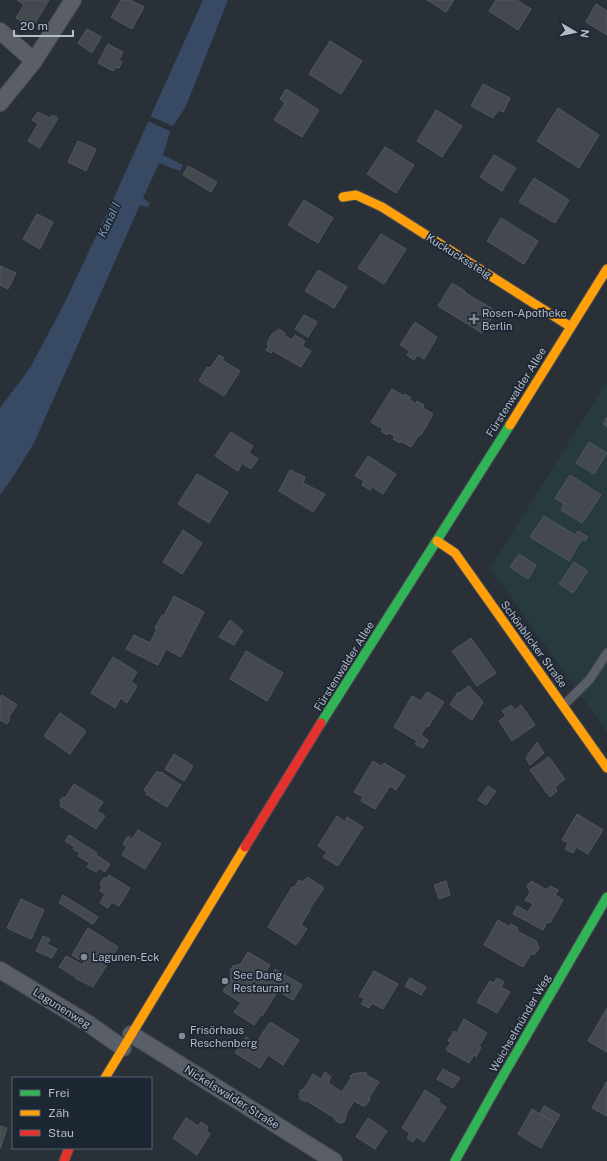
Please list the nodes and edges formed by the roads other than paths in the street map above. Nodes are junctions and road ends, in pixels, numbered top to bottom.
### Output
1 (73, 0) edge
2 (0, 32) edge
3 (34, 60) junction
4 (0, 103) edge
5 (343, 197) dead end
6 (607, 269) edge
7 (571, 327) junction
8 (436, 541) junction
9 (607, 653) edge
10 (563, 706) junction
11 (607, 768) edge
12 (607, 897) edge
13 (0, 970) edge
14 (127, 1041) junction
15 (106, 1077) edge
16 (69, 1149) edge
17 (64, 1161) edge
18 (334, 1161) edge
19 (455, 1161) edge

1 - 3 street
2 - 3 street
3 - 4 street
5 - 7 main road, Kuckuckssteig
6 - 7 main road, Fürstenwalder Allee
7 - 8 main road, Fürstenwalder Allee
8 - 10 main road, Schönblicker Straße
8 - 14 main road, Fürstenwalder Allee
9 - 10 lane
10 - 11 main road, Schönblicker Straße
12 - 19 main road, Weichselmünder Weg
13 - 14 street, Lagunenweg
14 - 15 main road, Fürstenwalder Allee
14 - 18 street, Nickelswalder Straße
16 - 17 main road

